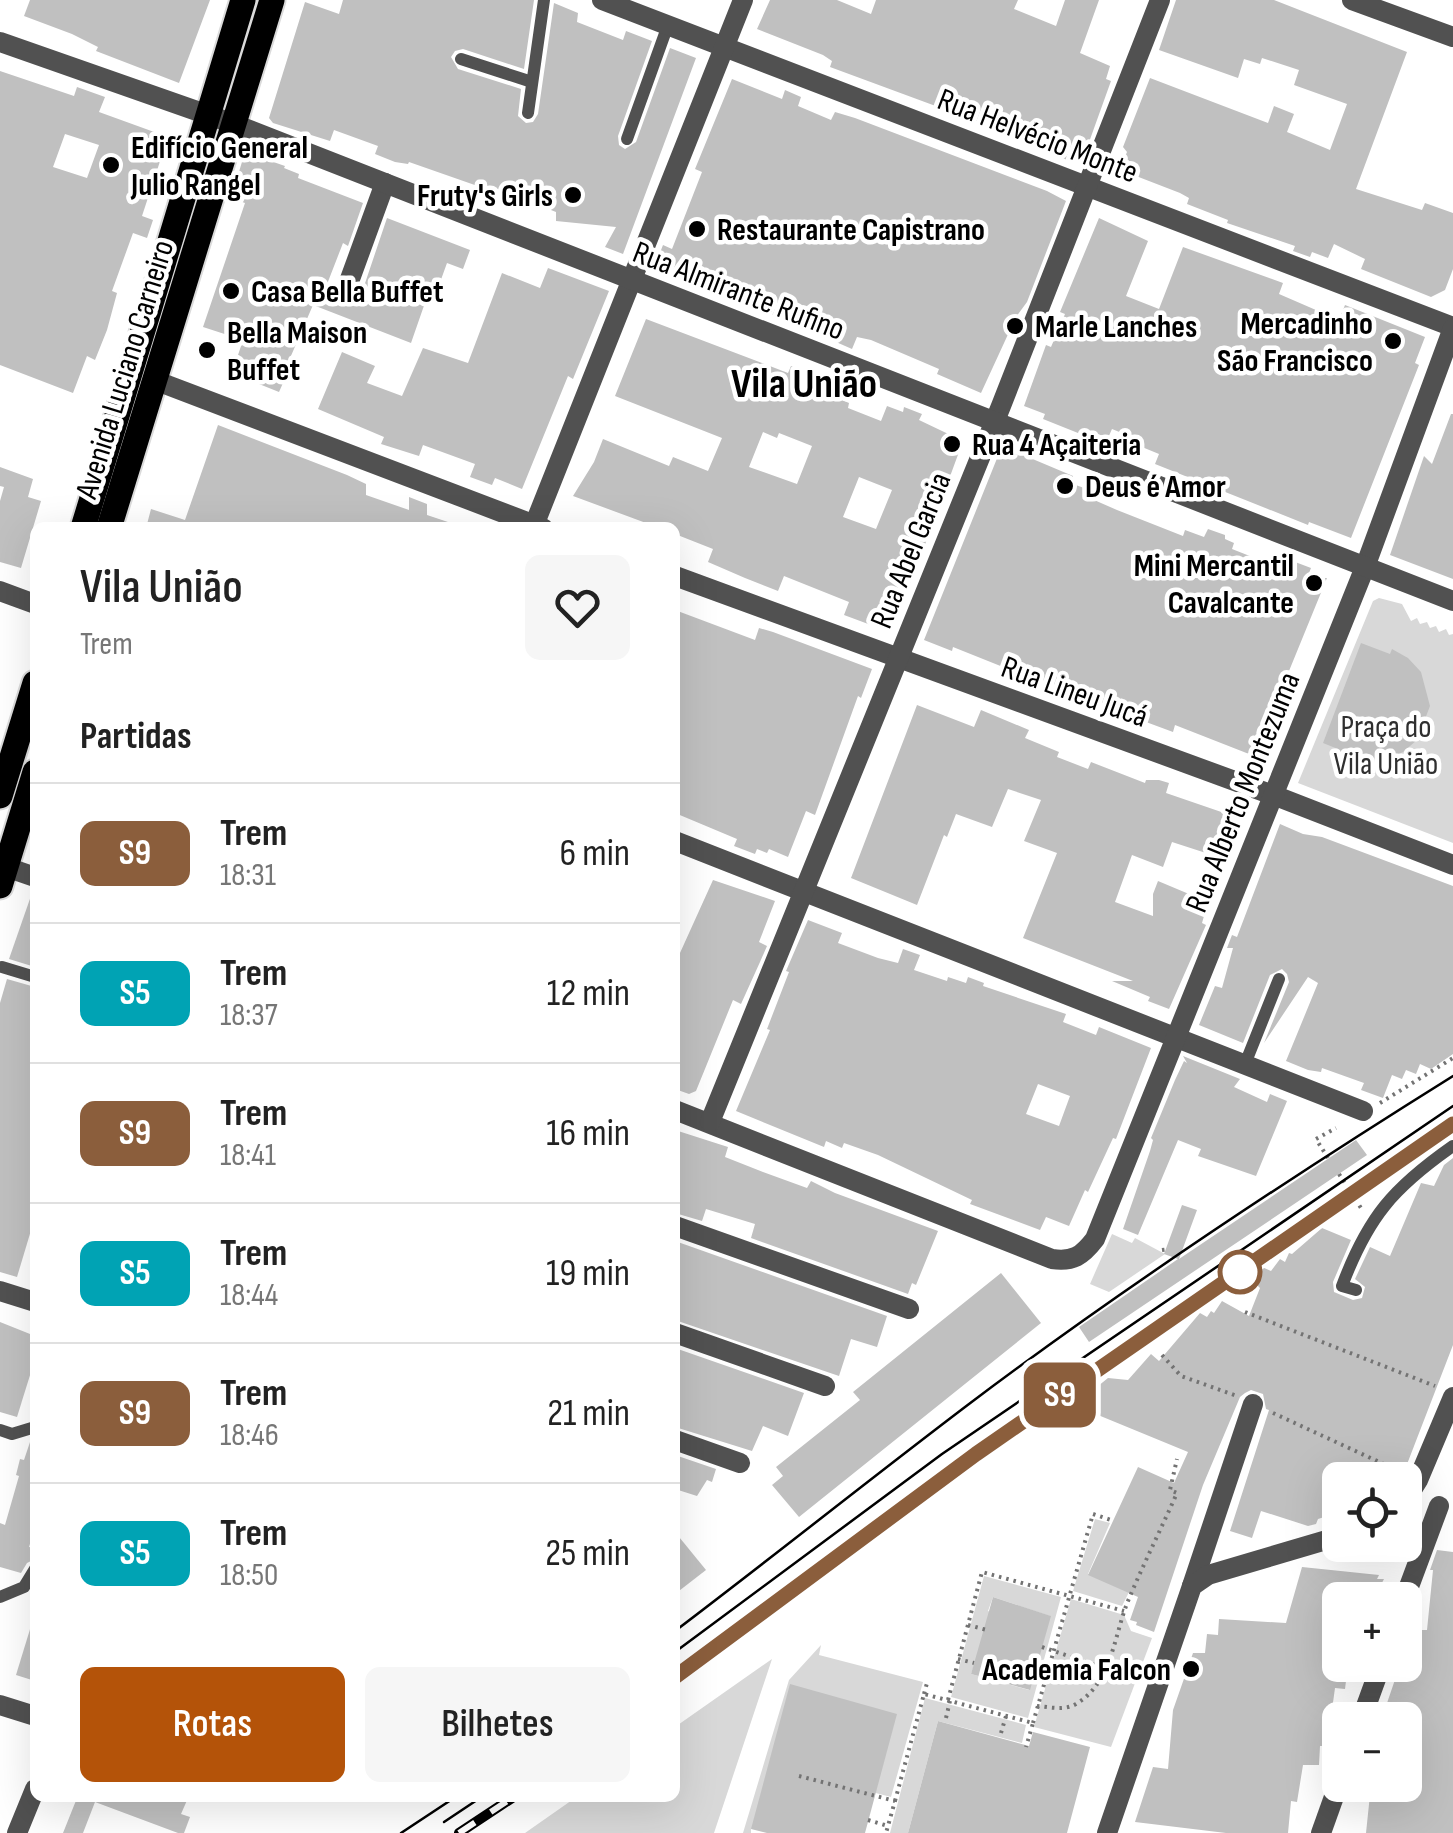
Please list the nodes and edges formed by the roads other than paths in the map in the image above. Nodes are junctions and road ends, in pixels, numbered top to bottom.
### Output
1 (243, 0) edge
2 (272, 0) edge
3 (544, 0) edge
4 (602, 0) edge
5 (743, 0) edge
6 (1160, 0) edge
7 (1352, 0) edge
8 (668, 26) junction
9 (1453, 37) edge
10 (0, 42) edge
11 (724, 47) junction
12 (461, 60) dead end
13 (532, 82) junction
14 (209, 114) junction
15 (528, 114) dead end
16 (234, 124) junction
17 (627, 139) dead end
18 (384, 183) junction
19 (1090, 186) junction
20 (630, 280) junction
21 (346, 290) dead end
22 (1453, 328) edge
23 (154, 380) junction
24 (995, 422) junction
25 (84, 522) edge
26 (112, 522) edge
27 (527, 522) edge
28 (539, 522) edge
29 (1365, 568) junction
30 (680, 578) edge
31 (0, 591) edge
32 (1453, 601) edge
33 (30, 602) edge
34 (898, 658) junction
35 (30, 698) edge
36 (30, 788) edge
37 (1273, 795) junction
38 (0, 796) edge
39 (680, 843) edge
40 (1453, 865) edge
41 (3, 877) edge
42 (30, 877) edge
43 (804, 891) junction
44 (2, 967) edge
45 (30, 975) edge
46 (1279, 979) dead end
47 (1177, 1036) junction
48 (1246, 1064) junction
49 (1363, 1111) road end
50 (680, 1112) edge
51 (710, 1122) junction
52 (1453, 1146) edge
53 (680, 1228) edge
54 (1356, 1290) dead end
55 (0, 1291) edge
56 (30, 1300) edge
57 (910, 1308) dead end
58 (680, 1335) edge
59 (825, 1386) dead end
60 (1444, 1392) edge
61 (1253, 1404) road end
62 (30, 1429) edge
63 (0, 1430) edge
64 (680, 1442) edge
65 (1420, 1462) edge
66 (740, 1463) dead end
67 (1422, 1497) edge
68 (1446, 1506) edge
69 (1322, 1541) edge
70 (30, 1577) edge
71 (1412, 1582) edge
72 (1192, 1586) junction
73 (0, 1597) edge
74 (0, 1705) edge
75 (30, 1714) edge
76 (30, 1800) edge
77 (1332, 1802) edge
78 (17, 1833) edge
79 (1107, 1833) edge
80 (1321, 1833) edge

1 - 14 main road, Avenida Luciano Carneiro
2 - 16 main road, Avenida Luciano Carneiro
3 - 13 lane
4 - 8 street, Rua Helvécio Monte
5 - 11 street
6 - 19 street, Rua Abel Garcia
7 - 9 street
8 - 11 street, Rua Helvécio Monte
8 - 17 lane
10 - 14 street, Rua Almirante Rufino
11 - 19 street, Rua Helvécio Monte
11 - 20 street
12 - 13 lane
13 - 15 lane
14 - 16 street, Rua Almirante Rufino
14 - 25 main road, Avenida Luciano Carneiro
16 - 18 street, Rua Almirante Rufino
16 - 23 main road, Avenida Luciano Carneiro
18 - 20 street, Rua Almirante Rufino
18 - 21 street
19 - 22 street, Rua Helvécio Monte
19 - 24 street, Rua Abel Garcia
20 - 24 street, Rua Almirante Rufino
20 - 28 street
22 - 29 street, Rua Alberto Montezuma
23 - 26 main road, Avenida Luciano Carneiro
23 - 27 street
24 - 29 street, Rua Almirante Rufino
24 - 34 street, Rua Abel Garcia
29 - 32 street, Rua Almirante Rufino
29 - 37 street, Rua Alberto Montezuma
30 - 34 street, Rua Lineu Jucá
31 - 33 street
34 - 37 street, Rua Lineu Jucá
34 - 43 street, Rua Abel Garcia
35 - 38 main road
36 - 41 main road
37 - 40 street, Rua Lineu Jucá
37 - 47 street, Rua Alberto Montezuma
39 - 43 street
41 - 42 street
43 - 47 street
43 - 51 street, Rua Abel Garcia
44 - 45 lane
46 - 48 lane
47 - 48 street
47 - 51 street, Rua Alberto Montezuma
48 - 49 street
50 - 51 street
52 - 54 lane
53 - 57 street
55 - 56 street
58 - 59 street
60 - 65 street
61 - 72 street
62 - 63 lane
64 - 66 street
67 - 68 street
68 - 71 street
69 - 72 street
70 - 73 lane
72 - 79 street
74 - 75 street
76 - 78 street
77 - 80 street

